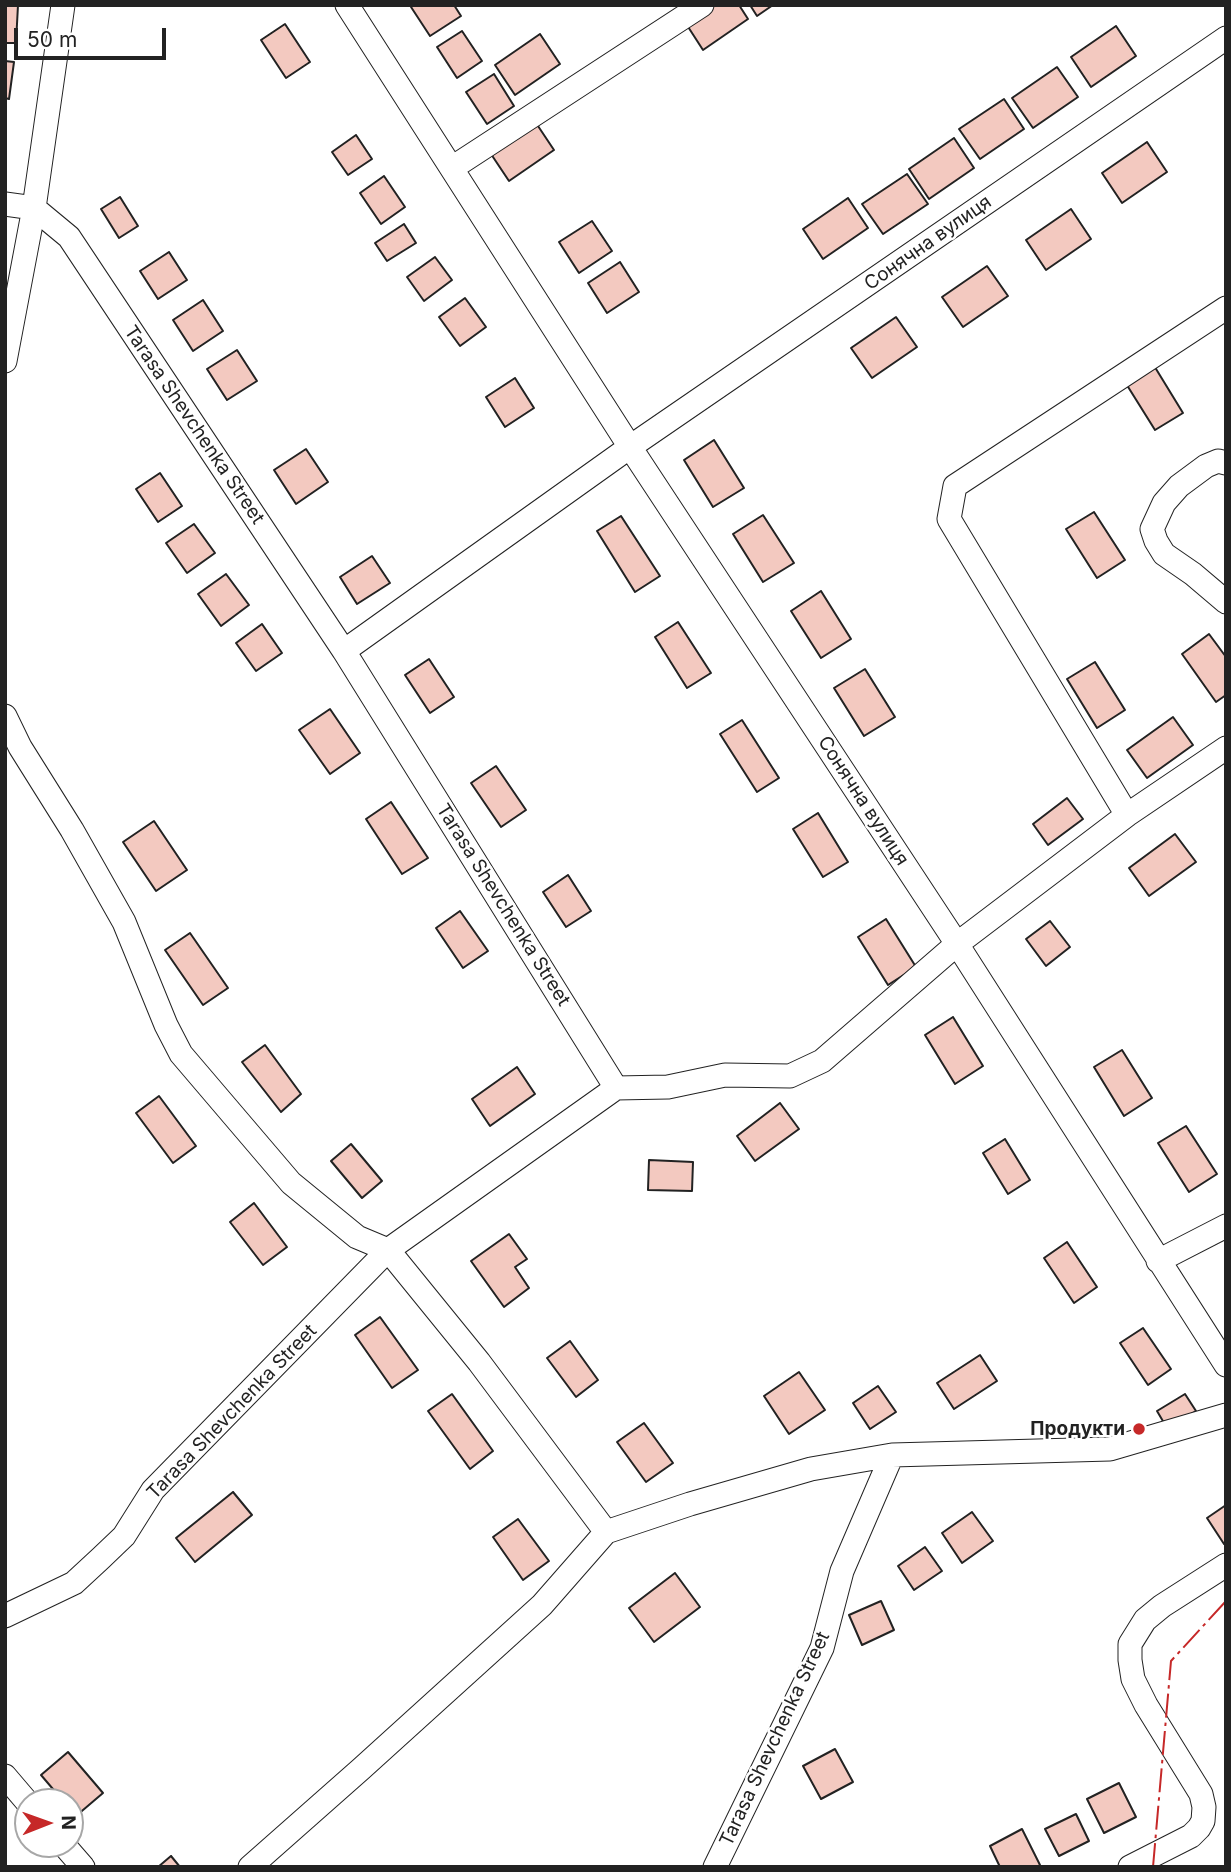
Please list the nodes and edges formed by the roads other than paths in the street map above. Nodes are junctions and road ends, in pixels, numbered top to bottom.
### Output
1 (63, 5) edge
2 (346, 5) edge
3 (702, 5) edge
4 (672, 15) edge
5 (1226, 38) edge
6 (452, 168) junction
7 (5, 204) edge
8 (34, 208) junction
9 (1226, 308) edge
10 (5, 361) edge
11 (630, 447) junction
12 (1226, 463) edge
13 (1226, 602) edge
14 (344, 651) junction
15 (5, 716) edge
16 (1226, 748) edge
17 (1127, 815) junction
18 (957, 944) junction
19 (617, 1088) junction
20 (1226, 1226) edge
21 (388, 1250) junction
22 (1158, 1261) junction
23 (1226, 1365) edge
24 (1226, 1415) edge
25 (892, 1455) junction
26 (606, 1532) junction
27 (1226, 1565) edge
28 (5, 1616) edge
29 (250, 1867) edge
30 (715, 1867) edge
31 (1130, 1867) edge

1 - 8 street
2 - 6 street, Сонячна вулиця
3 - 4 street
4 - 6 street
5 - 11 street, Сонячна вулиця
6 - 11 street, Сонячна вулиця
7 - 8 street
8 - 10 street
8 - 14 street, Tarasa Shevchenka Street
9 - 17 street
11 - 14 street
11 - 18 street, Сонячна вулиця
12 - 13 street
14 - 19 street, Tarasa Shevchenka Street
15 - 21 street
16 - 17 street
17 - 18 street
18 - 19 street
18 - 22 street, Сонячна вулиця
19 - 21 street, Tarasa Shevchenka Street
20 - 22 street
21 - 26 street
21 - 28 street, Tarasa Shevchenka Street
22 - 23 street, Сонячна вулиця
24 - 25 street
25 - 26 street
25 - 30 street, Tarasa Shevchenka Street
26 - 29 street
27 - 31 street

